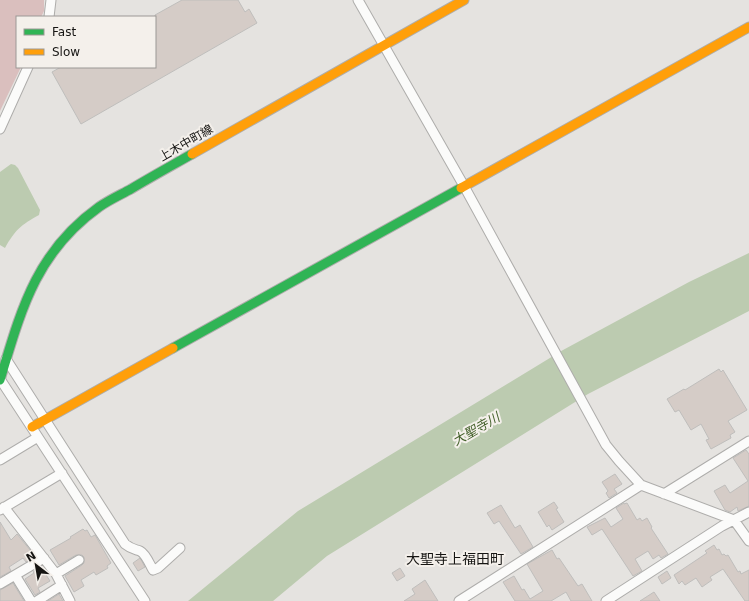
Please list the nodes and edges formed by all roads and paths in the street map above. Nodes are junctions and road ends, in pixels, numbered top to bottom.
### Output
1 (51, 0) edge
2 (358, 0) edge
3 (464, 0) edge
4 (49, 16) edge
5 (749, 26) edge
6 (383, 45) junction
7 (28, 68) edge
8 (0, 129) edge
9 (464, 186) junction
10 (6, 359) junction
11 (0, 379) edge
12 (46, 420) junction
13 (32, 427) junction
14 (38, 437) junction
15 (749, 441) edge
16 (0, 460) edge
17 (62, 473) junction
18 (641, 485) junction
19 (664, 494) junction
20 (2, 509) edge
21 (749, 512) edge
22 (734, 520) junction
23 (749, 541) edge
24 (180, 548) dead end
25 (44, 558) junction
26 (79, 560) dead end
27 (56, 574) junction
28 (15, 575) junction
29 (0, 584) edge
30 (62, 585) junction
31 (147, 600) edge
32 (31, 601) edge
33 (37, 601) edge
34 (70, 601) edge
35 (459, 601) edge
36 (606, 601) edge

1 - 4 street
2 - 6 street
3 - 6 street, 上木中町線
5 - 9 street
6 - 9 street
6 - 10 street, 上木中町線
7 - 8 street
9 - 12 street
9 - 18 street
10 - 11 street, 上木中町線
10 - 12 street
11 - 13 street
12 - 13 street
12 - 24 street
13 - 14 street
14 - 16 street
14 - 17 street
15 - 19 street
17 - 20 street
17 - 31 street
18 - 19 street
18 - 35 street
19 - 22 street
20 - 25 street
21 - 22 street
22 - 23 street
22 - 36 street
25 - 27 street
25 - 28 street
26 - 27 street
27 - 30 street
28 - 29 street
28 - 32 street
30 - 33 street
30 - 34 street

